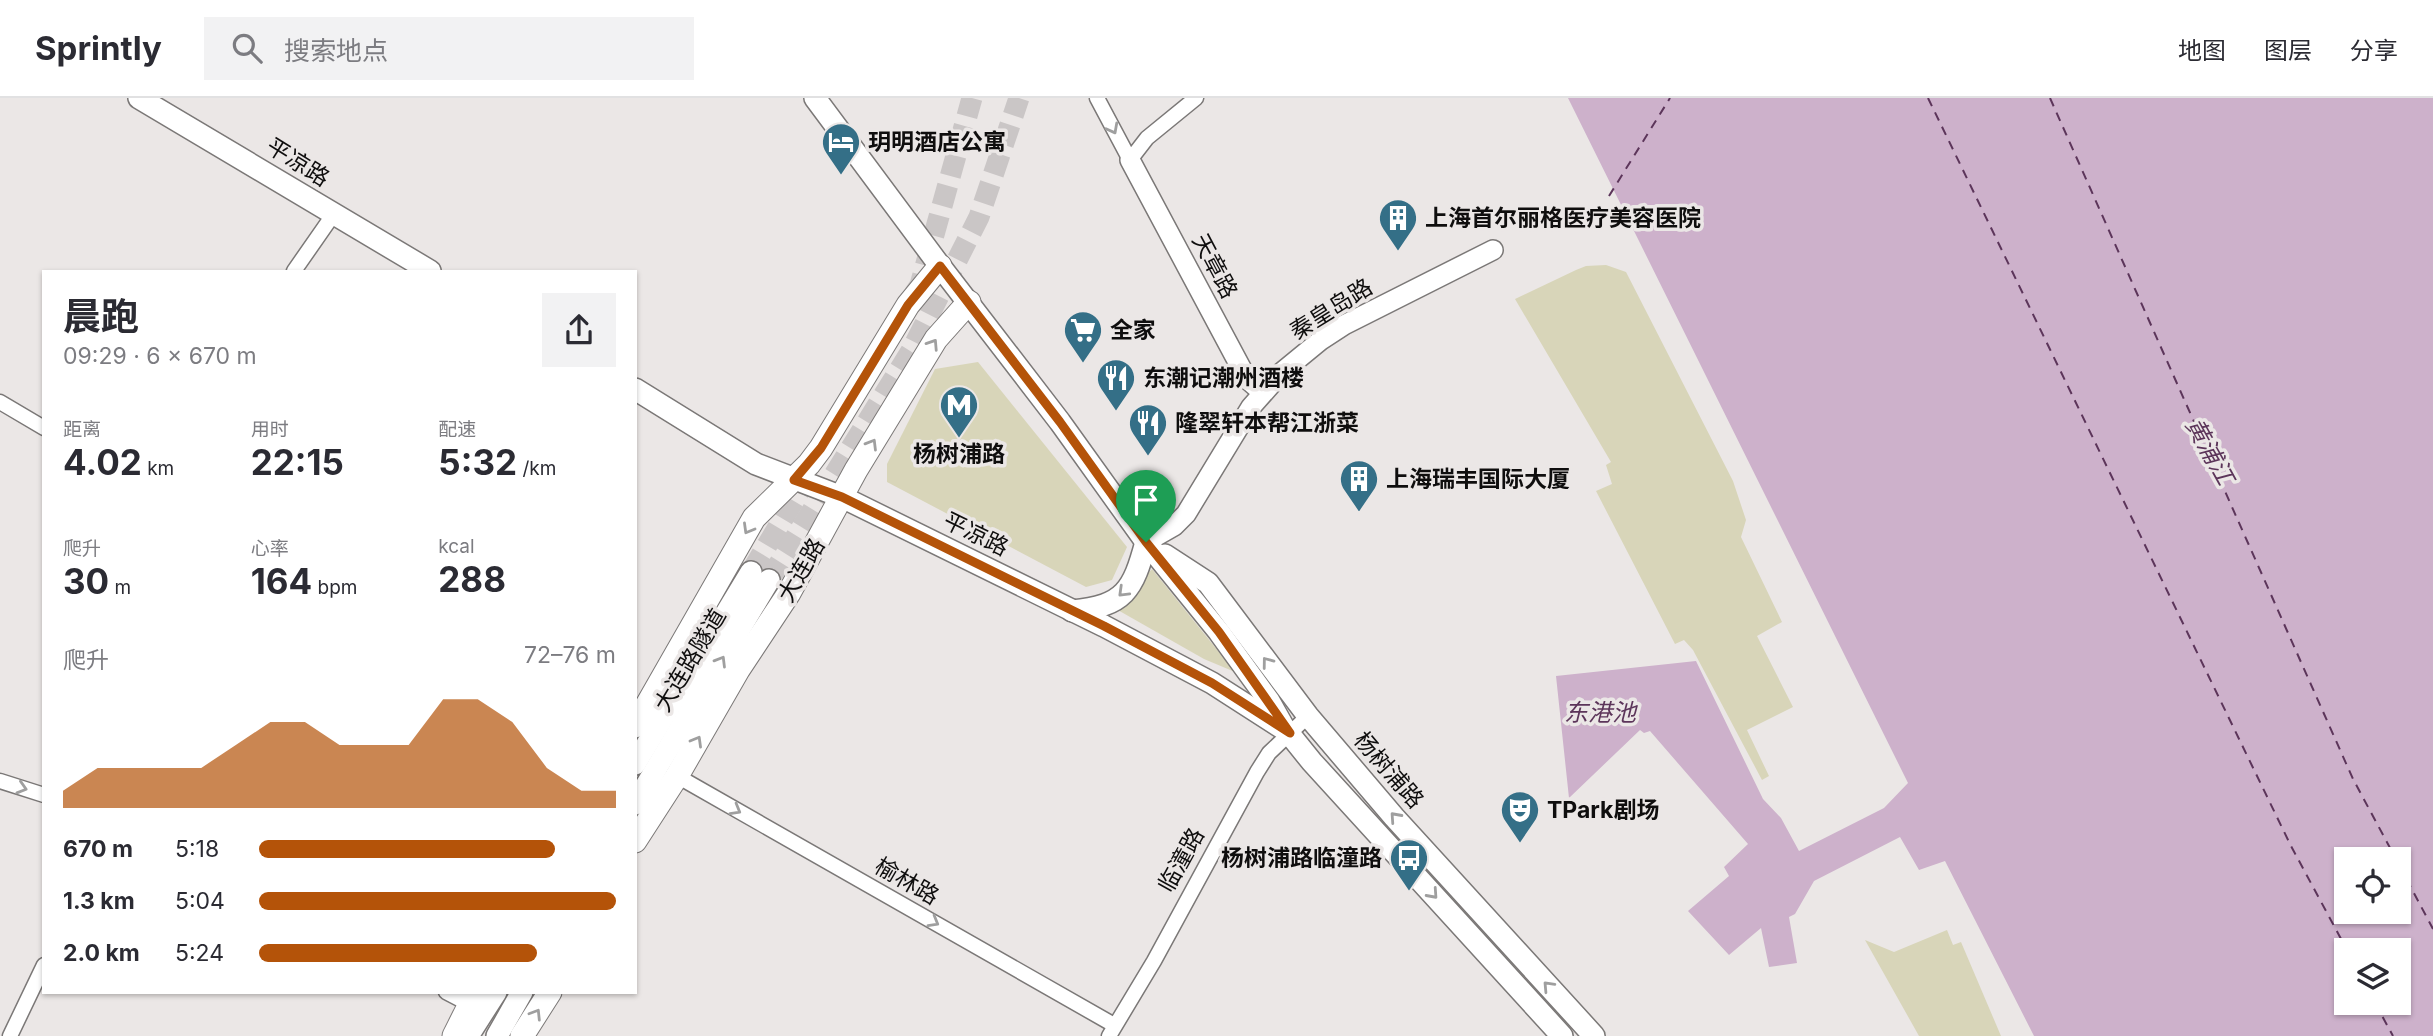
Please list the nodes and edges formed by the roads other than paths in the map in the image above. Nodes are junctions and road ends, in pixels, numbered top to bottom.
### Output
1 (139, 98) edge
2 (816, 98) edge
3 (1097, 98) edge
4 (1196, 98) edge
5 (1130, 160) junction
6 (333, 215) junction
7 (1493, 250) dead end
8 (940, 266) junction
9 (295, 270) edge
10 (428, 270) edge
11 (969, 302) junction
12 (637, 390) edge
13 (1262, 393) junction
14 (0, 402) edge
15 (42, 427) edge
16 (794, 480) junction
17 (842, 497) junction
18 (1146, 542) junction
19 (1072, 611) junction
20 (1308, 716) junction
21 (637, 723) edge
22 (1290, 733) junction
23 (637, 761) edge
24 (677, 776) junction
25 (0, 781) edge
26 (42, 794) edge
27 (637, 800) edge
28 (637, 838) edge
29 (42, 969) edge
30 (455, 994) edge
31 (495, 994) edge
32 (521, 994) edge
33 (549, 994) edge
34 (472, 998) edge
35 (1112, 1030) edge
36 (10, 1036) edge
37 (454, 1036) edge
38 (468, 1036) edge
39 (497, 1036) edge
40 (522, 1036) edge
41 (1562, 1036) edge
42 (1594, 1036) edge

1 - 6 main road, 平凉路
2 - 8 main road, 杨树浦路
3 -> 5 street
4 - 5 street
5 - 13 street, 天章路
6 - 9 street
6 - 10 main road, 平凉路
7 - 13 street, 秦皇岛路
8 - 11 main road, 杨树浦路
8 - 16 main road
17 -> 11 main road, 大连路
11 - 18 main road, 杨树浦路
12 - 16 main road, 平凉路
13 - 18 street, 秦皇岛路
14 - 15 street
16 - 17 main road, 平凉路
16 -> 21 main road
17 - 19 main road, 平凉路
24 -> 17 main road, 大连路
18 -> 19 main road
20 -> 18 main road, 杨树浦路
18 - 22 main road, 杨树浦路
19 - 22 main road, 平凉路
20 - 22 street, 临潼路
42 -> 20 main road, 杨树浦路
22 - 35 street, 临潼路
22 -> 41 main road, 杨树浦路
27 -> 23 main road, 大连路隧道
24 - 28 main road, 大连路
24 -> 35 street, 榆林路
25 -> 26 street
29 - 36 street
30 - 34 street
31 - 38 main road
32 - 39 main road
40 -> 33 main road
34 - 37 main road

